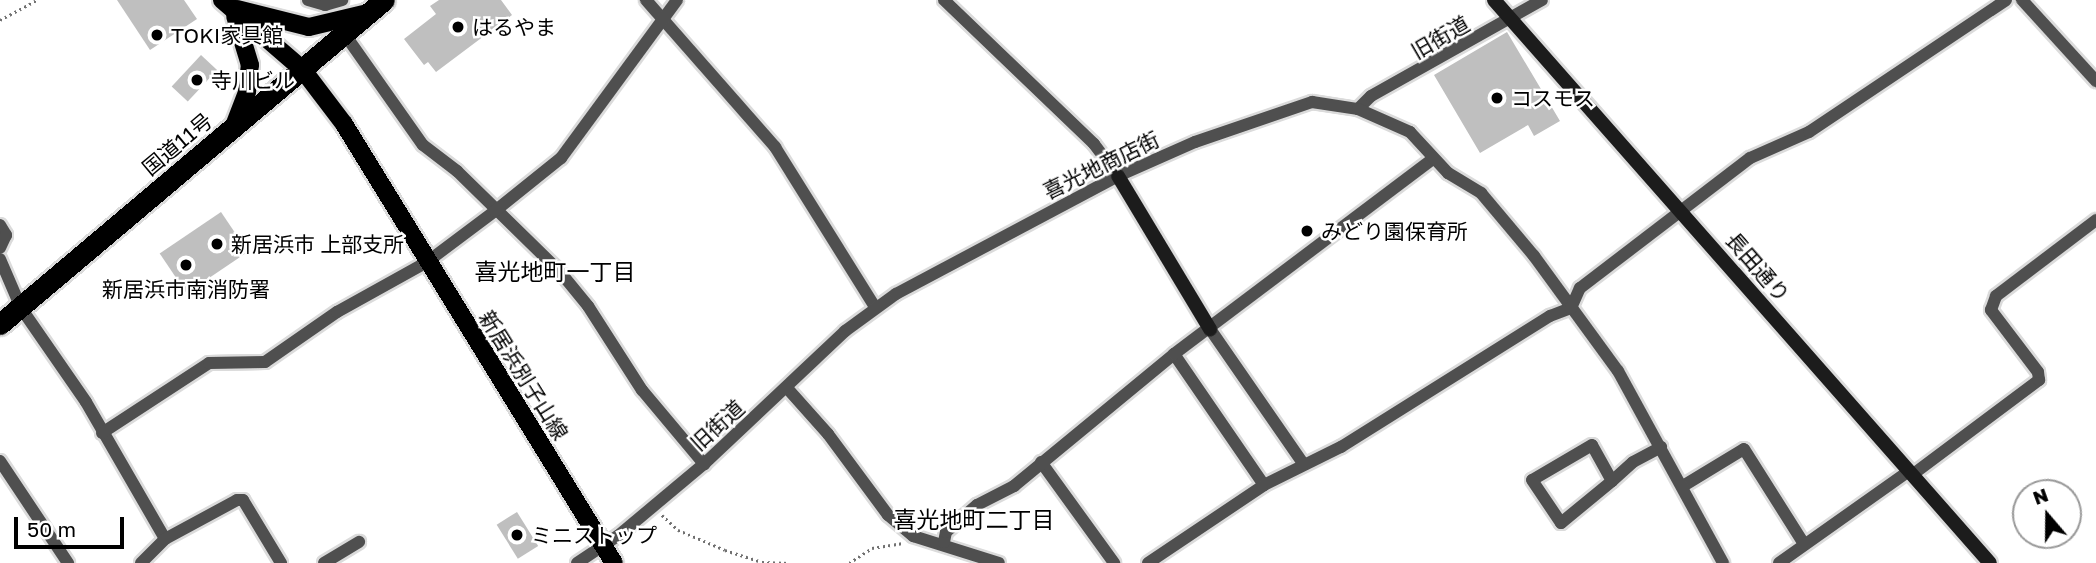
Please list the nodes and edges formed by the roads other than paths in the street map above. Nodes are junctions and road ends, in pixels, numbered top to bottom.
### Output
1 (308, 0) edge
2 (342, 0) edge
3 (646, 0) edge
4 (677, 0) edge
5 (944, 0) edge
6 (1494, 0) edge
7 (1542, 0) edge
8 (2006, 0) edge
9 (2022, 0) edge
10 (226, 4) edge
11 (379, 5) edge
12 (1512, 19) junction
13 (664, 21) junction
14 (346, 36) junction
15 (303, 70) junction
16 (2096, 81) edge
17 (1358, 109) junction
18 (233, 129) junction
19 (1433, 159) junction
20 (1118, 176) junction
21 (495, 211) junction
22 (1681, 212) junction
23 (2096, 220) edge
24 (0, 225) edge
25 (0, 248) edge
26 (0, 260) edge
27 (427, 262) junction
28 (875, 307) junction
29 (1571, 307) junction
30 (21, 308) junction
31 (0, 324) edge
32 (1210, 329) junction
33 (1174, 354) junction
34 (787, 388) junction
35 (102, 433) junction
36 (1661, 447) junction
37 (0, 461) edge
38 (1041, 462) junction
39 (704, 464) junction
40 (1304, 465) junction
41 (1911, 473) junction
42 (1612, 481) junction
43 (1264, 485) junction
44 (1683, 486) junction
45 (165, 539) junction
46 (359, 542) dead end
47 (944, 542) junction
48 (1804, 544) junction
49 (603, 545) junction
50 (68, 563) edge
51 (141, 563) edge
52 (281, 563) edge
53 (324, 563) edge
54 (578, 563) edge
55 (614, 563) edge
56 (999, 563) edge
57 (1114, 563) edge
58 (1148, 563) edge
59 (1723, 563) edge
60 (1779, 563) edge
61 (1990, 563) edge

1 - 2 street
3 - 13 street
4 - 13 street
5 - 20 street
6 - 12 street, 長田通り
7 - 12 street, 旧街道
8 - 22 street
9 - 16 street
10 - 11 main road
10 - 15 main road, 新居浜別子山線
10 - 18 main road
11 - 14 highway, 国道11号
12 - 17 street, 旧街道
12 - 22 street, 長田通り
13 - 21 street
13 - 28 street
14 - 15 highway, 国道11号
14 - 21 street
15 - 18 highway, 国道11号
15 - 27 main road, 新居浜別子山線
17 - 19 street, 喜光地商店街
17 - 20 street, 喜光地商店街
18 - 30 highway, 国道11号
19 - 29 street, 喜光地商店街
19 - 32 street
20 - 28 street, 喜光地商店街
20 - 32 street
21 - 27 street
21 - 39 street
22 - 29 street
22 - 41 street, 長田通り
23 - 41 street
24 - 25 street
26 - 30 street
27 - 35 street
27 - 49 main road, 新居浜別子山線
28 - 34 street, 旧街道
29 - 36 street, 喜光地商店街
29 - 40 street
30 - 31 highway, 国道11号
30 - 35 street
32 - 33 street
32 - 40 street
33 - 38 street
33 - 43 street
34 - 39 street, 旧街道
34 - 47 street
35 - 45 street
36 - 42 street
36 - 44 street, 喜光地商店街
37 - 50 street
38 - 47 street
38 - 57 street
39 - 49 street, 旧街道
40 - 43 street
41 - 48 street
41 - 61 street, 長田通り
42 - 42 street
43 - 58 street
44 - 48 street
44 - 59 street, 喜光地商店街
45 - 51 street
45 - 52 street
46 - 53 street
47 - 56 street
48 - 60 street
49 - 54 street, 旧街道
49 - 55 main road, 新居浜別子山線

